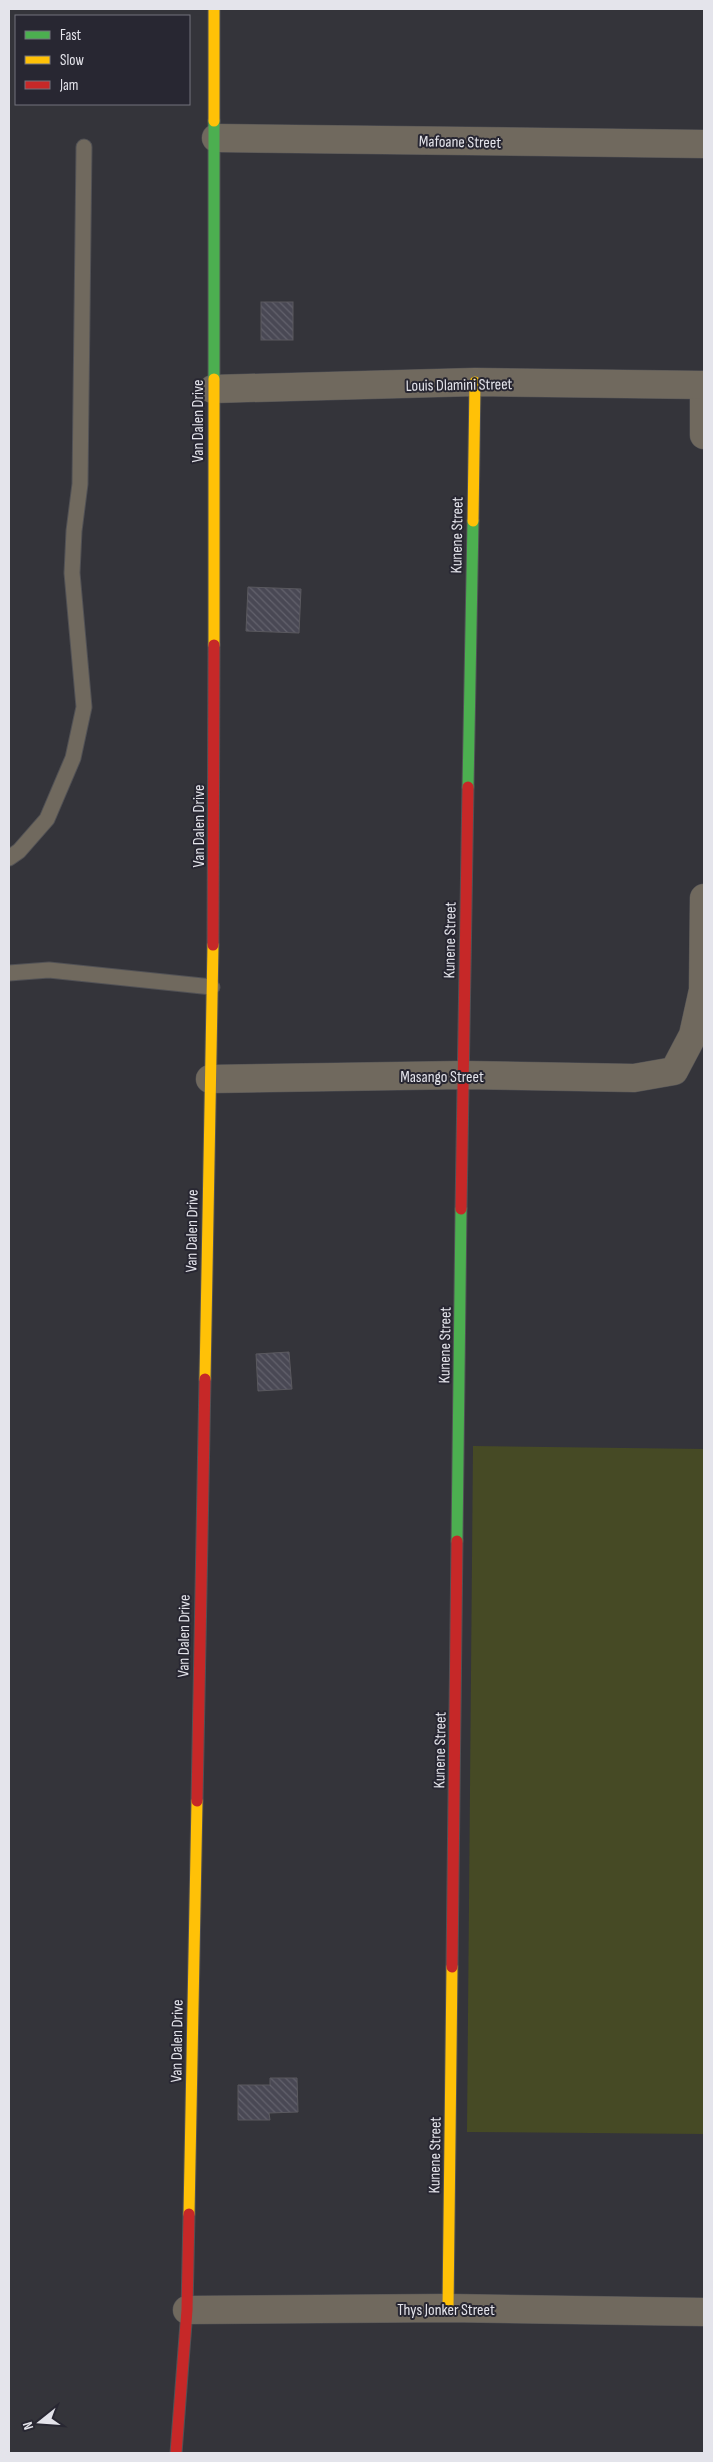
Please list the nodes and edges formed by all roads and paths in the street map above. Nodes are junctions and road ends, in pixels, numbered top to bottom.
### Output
1 (214, 9) edge
2 (216, 138) junction
3 (704, 144) edge
4 (84, 148) dead end
5 (475, 382) junction
6 (704, 385) edge
7 (213, 389) junction
8 (704, 435) edge
9 (9, 858) edge
10 (704, 898) edge
11 (9, 973) edge
12 (212, 987) junction
13 (463, 1074) junction
14 (210, 1079) junction
15 (448, 2308) junction
16 (187, 2310) junction
17 (704, 2312) edge
18 (176, 2453) edge

1 - 2 street, Van Dalen Drive
2 - 3 street, Mafoane Street
2 - 7 street, Van Dalen Drive
4 - 9 lane
5 - 6 street, Louis Dlamini Street
5 - 7 street, Louis Dlamini Street
5 - 13 street, Kunene Street
6 - 8 street
7 - 12 street, Van Dalen Drive
10 - 13 street, Masango Street
11 - 12 lane
12 - 14 street, Van Dalen Drive
13 - 14 street, Masango Street
13 - 15 street, Kunene Street
14 - 16 street, Van Dalen Drive
15 - 16 street, Thys Jonker Street
15 - 17 street, Thys Jonker Street
16 - 18 street, Van Dalen Drive

